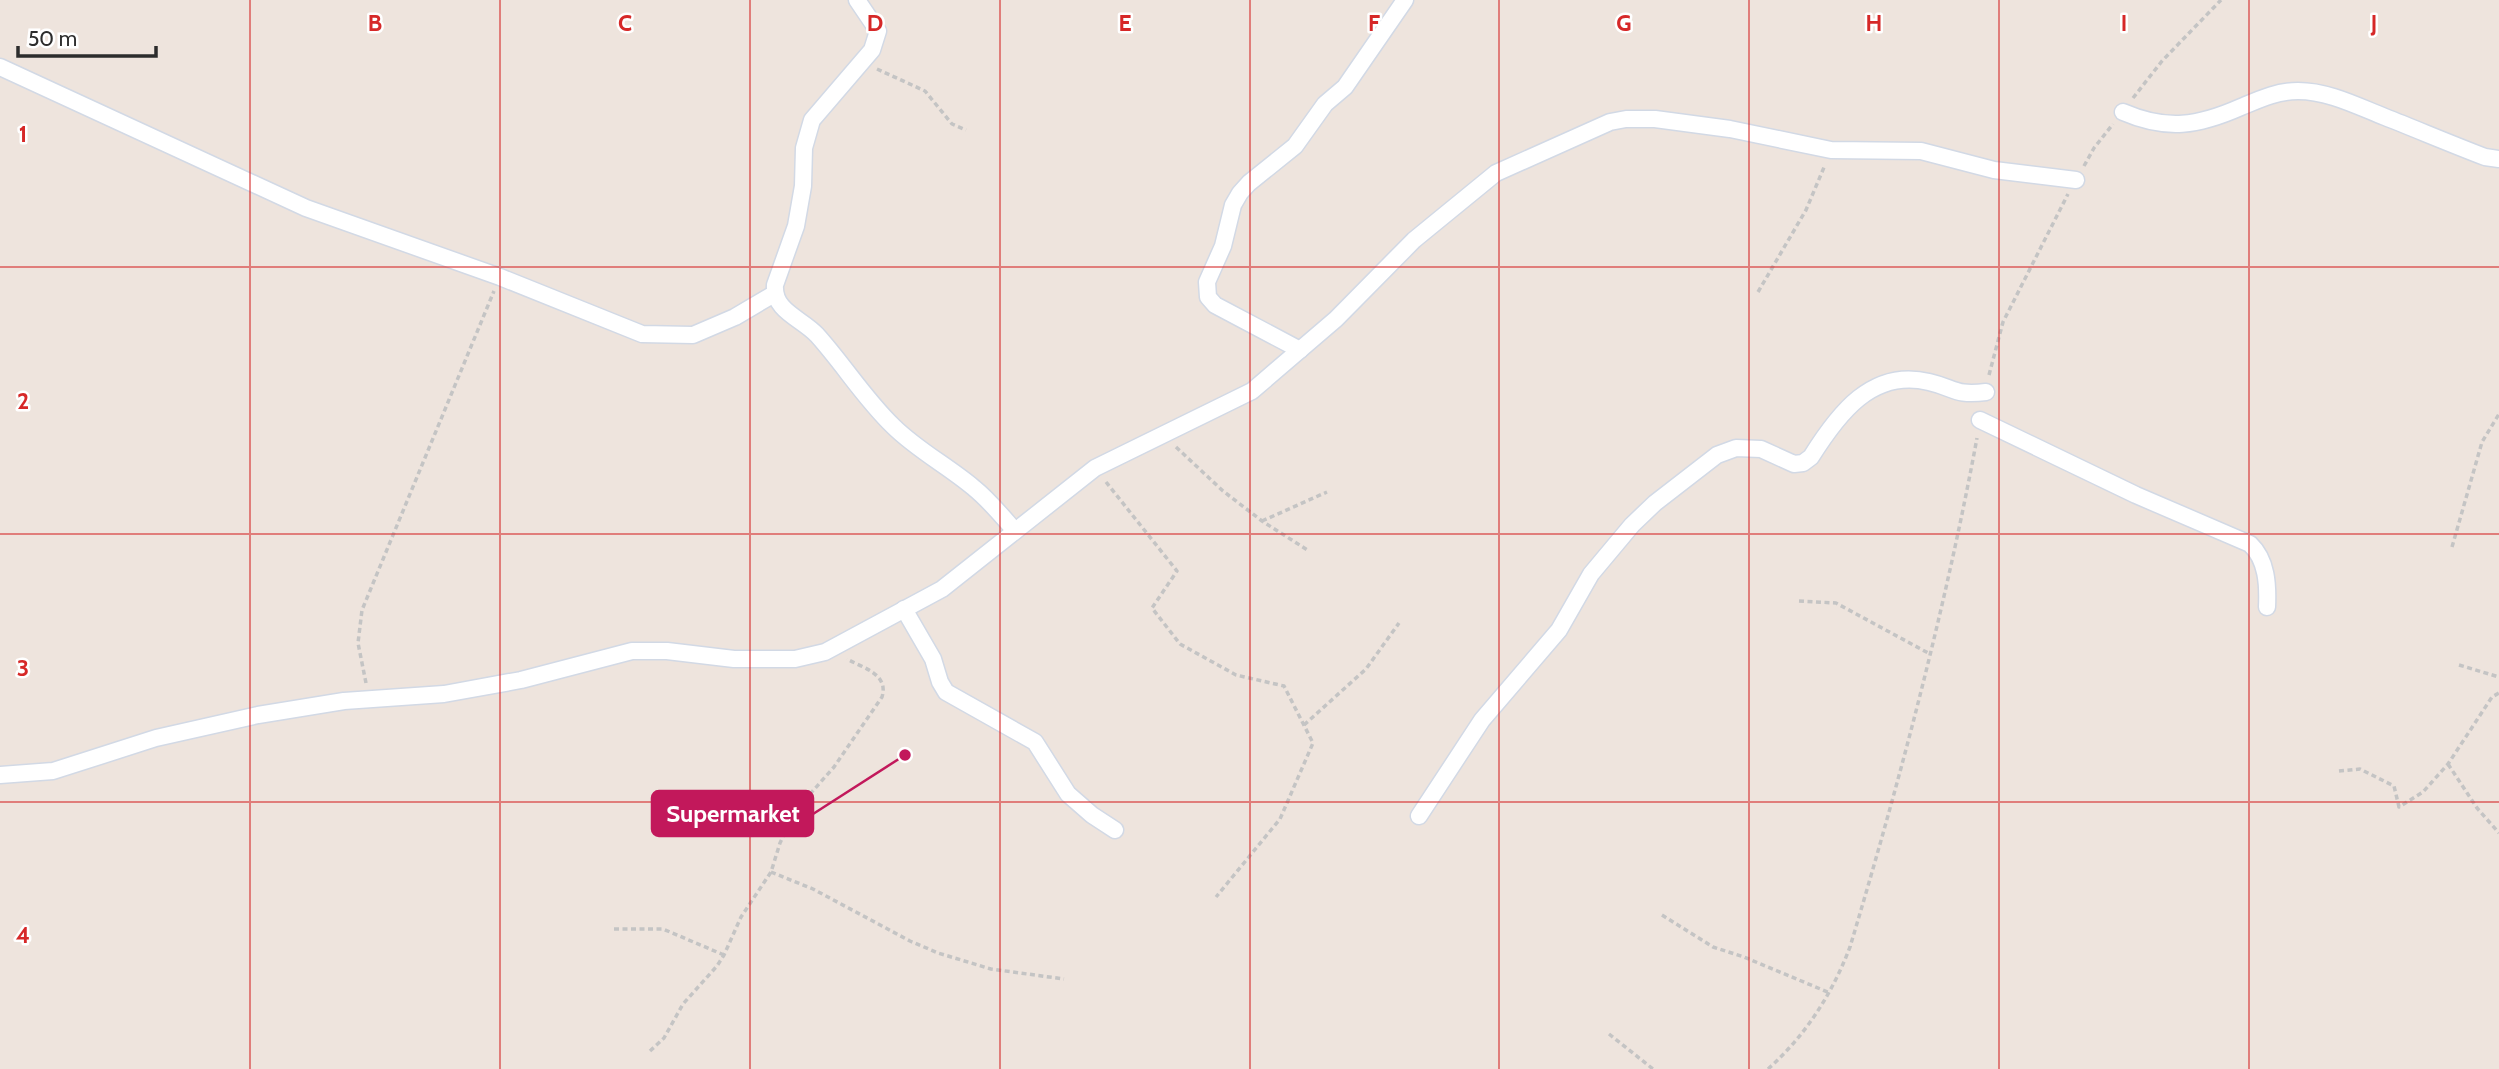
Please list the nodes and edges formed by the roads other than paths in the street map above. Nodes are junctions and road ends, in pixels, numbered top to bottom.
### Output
1 (857, 0) edge
2 (1405, 0) edge
3 (0, 67) edge
4 (2123, 112) road end
5 (2499, 159) edge
6 (2077, 180) road end
7 (774, 294) junction
8 (1300, 350) junction
9 (1986, 392) road end
10 (1980, 420) road end
11 (1015, 531) junction
12 (2267, 607) dead end
13 (904, 609) junction
14 (0, 775) edge
15 (1419, 816) dead end
16 (1115, 831) dead end

1 - 7 street
2 - 8 street
3 - 7 street
4 - 5 street
6 - 8 street
7 - 11 street
8 - 11 street
9 - 15 street
10 - 12 street
11 - 13 street
13 - 14 street
13 - 16 street

